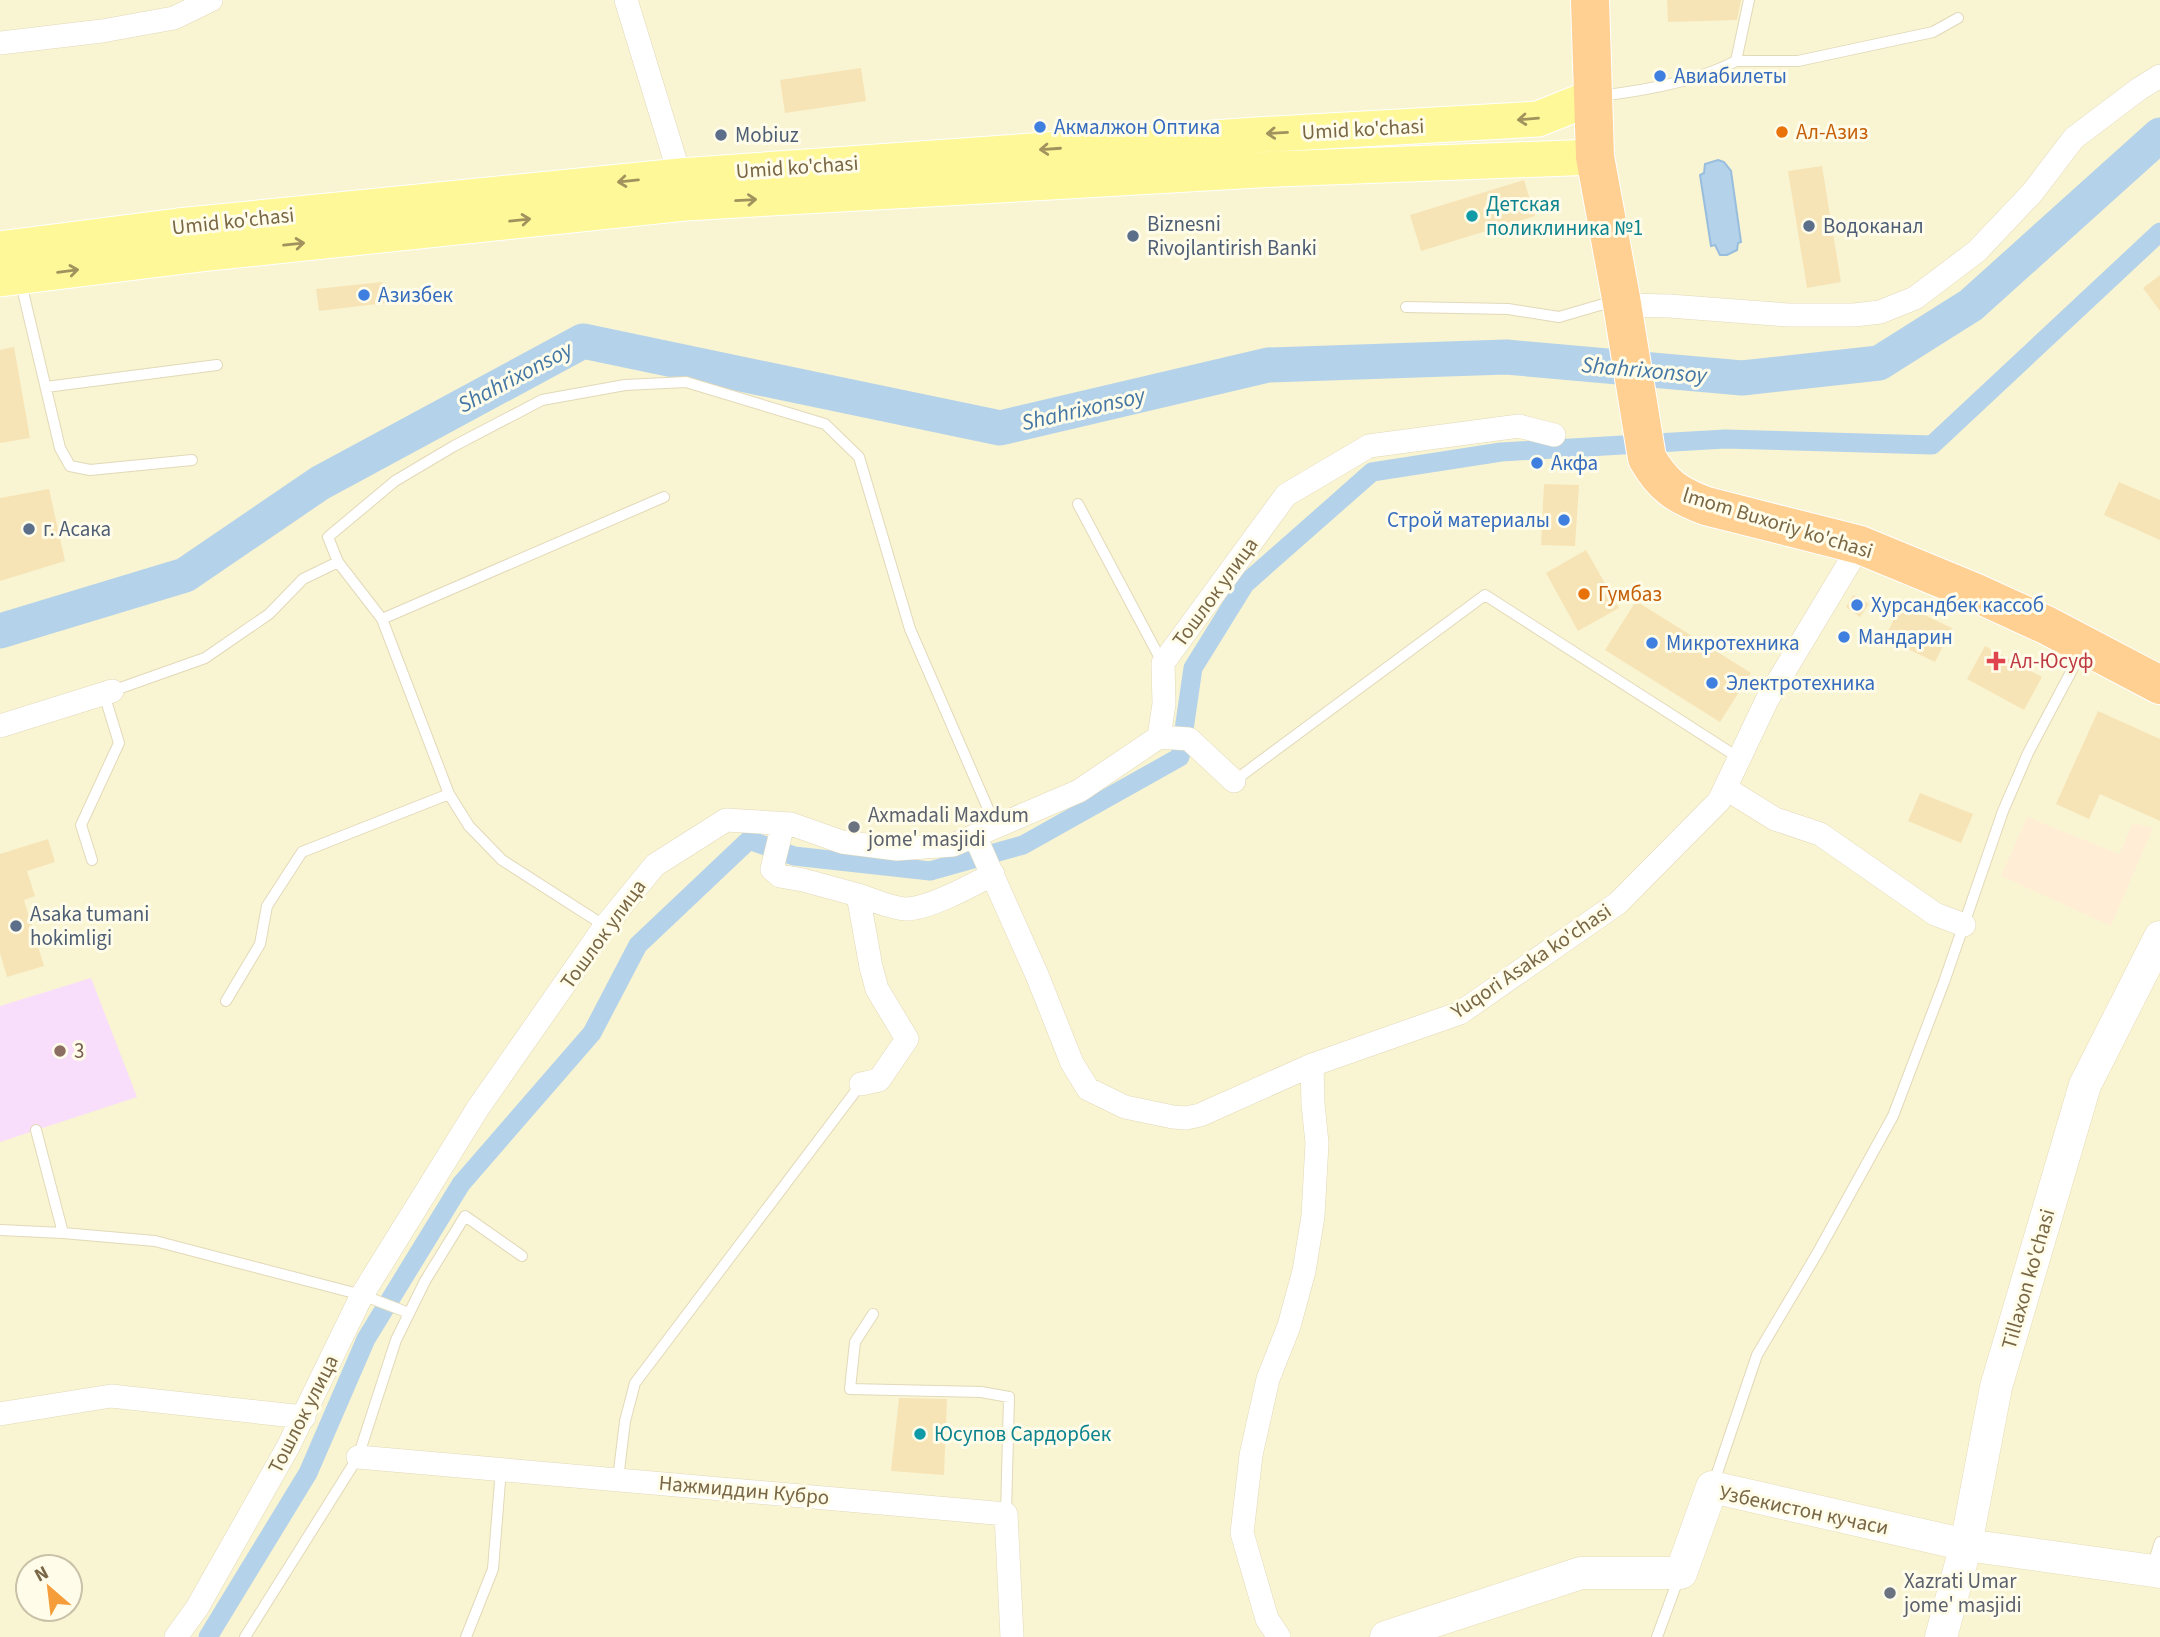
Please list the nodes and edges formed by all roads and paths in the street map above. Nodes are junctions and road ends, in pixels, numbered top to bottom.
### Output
1 (211, 0) edge
2 (626, 0) edge
3 (1590, 0) edge
4 (1749, 0) edge
5 (1958, 18) dead end
6 (0, 43) edge
7 (1736, 61) junction
8 (2160, 76) edge
9 (1592, 97) junction
10 (1595, 157) junction
11 (680, 176) junction
12 (7, 268) edge
13 (1622, 302) junction
14 (1406, 307) dead end
15 (217, 365) dead end
16 (46, 387) junction
17 (1554, 435) dead end
18 (192, 460) dead end
19 (664, 497) dead end
20 (1078, 504) dead end
21 (1860, 545) junction
22 (338, 562) junction
23 (382, 619) junction
24 (2086, 644) junction
25 (1163, 663) junction
26 (2160, 685) edge
27 (108, 692) junction
28 (0, 726) edge
29 (1174, 738) junction
30 (1739, 758) junction
31 (1234, 781) joint
32 (1725, 788) junction
33 (449, 794) junction
34 (783, 824) junction
35 (982, 833) junction
36 (92, 860) dead end
37 (992, 873) junction
38 (858, 895) junction
39 (1964, 925) junction
40 (605, 926) junction
41 (2160, 937) edge
42 (226, 1001) dead end
43 (1312, 1065) junction
44 (861, 1084) joint
45 (36, 1130) dead end
46 (0, 1230) edge
47 (63, 1233) junction
48 (522, 1256) dead end
49 (363, 1295) junction
50 (408, 1313) junction
51 (873, 1314) dead end
52 (0, 1414) edge
53 (304, 1417) junction
54 (358, 1457) junction
55 (501, 1469) junction
56 (618, 1479) junction
57 (1712, 1488) junction
58 (1006, 1514) junction
59 (1966, 1545) junction
60 (2157, 1561) edge
61 (1681, 1573) junction
62 (176, 1637) edge
63 (245, 1637) edge
64 (466, 1637) edge
65 (1012, 1637) edge
66 (1279, 1637) edge
67 (1386, 1637) edge
68 (1657, 1637) edge
69 (1941, 1637) edge

1 - 6 street
2 - 11 street
3 - 9 highway, lmom Buxoriy ko'chasi
4 - 7 lane
5 - 7 lane
7 - 9 lane
8 - 13 street
9 - 10 highway, lmom Buxoriy ko'chasi
9 -> 11 main road, Umid ko'chasi
12 -> 10 main road, Umid ko'chasi
10 - 13 highway, lmom Buxoriy ko'chasi
11 -> 12 main road, Umid ko'chasi
12 - 16 lane
13 - 14 lane
13 - 21 highway, lmom Buxoriy ko'chasi
15 - 16 lane
16 - 18 lane
17 - 25 street, Тошлок улица
19 - 23 lane
20 - 25 lane
21 - 24 highway, lmom Buxoriy ko'chasi
21 - 30 street, Yuqori Asaka ko'chasi
22 - 23 lane
22 - 27 lane
22 - 35 lane
23 - 33 lane
24 - 26 highway, lmom Buxoriy ko'chasi
24 - 39 lane
25 - 29 street, Тошлок улица
27 - 28 street
27 - 36 lane
29 - 31 street
29 - 35 street, Тошлок улица
30 - 31 lane
30 - 32 street, Yuqori Asaka ko'chasi
32 - 39 street
32 - 43 street, Yuqori Asaka ko'chasi
33 - 40 lane
33 - 42 lane
34 - 35 street, Тошлок улица
34 - 38 street
34 - 40 street, Тошлок улица
35 - 37 street, Yuqori Asaka ko'chasi
37 - 38 street
37 - 43 street, Yuqori Asaka ko'chasi
38 - 44 street
39 - 57 lane
40 - 49 street, Тошлок улица
41 - 59 street, Tillaxon ko'chasi
43 - 66 street
44 - 56 lane
45 - 47 lane
46 - 47 lane
47 - 49 lane
48 - 50 lane
49 - 50 lane
49 - 53 street, Тошлок улица
50 - 54 lane
51 - 58 lane
52 - 53 street
53 - 62 street, Тошлок улица
54 - 55 street, Нажмиддин Кубро
54 - 63 lane
55 - 56 street, Нажмиддин Кубро
55 - 64 lane
56 - 58 street, Нажмиддин Кубро
57 - 59 street, Узбекистон кучаси
57 - 61 street, Узбекистон кучаси
58 - 65 street
59 - 60 street, Узбекистон кучаси
59 - 69 street, Tillaxon ko'chasi
61 - 67 street
61 - 68 lane

